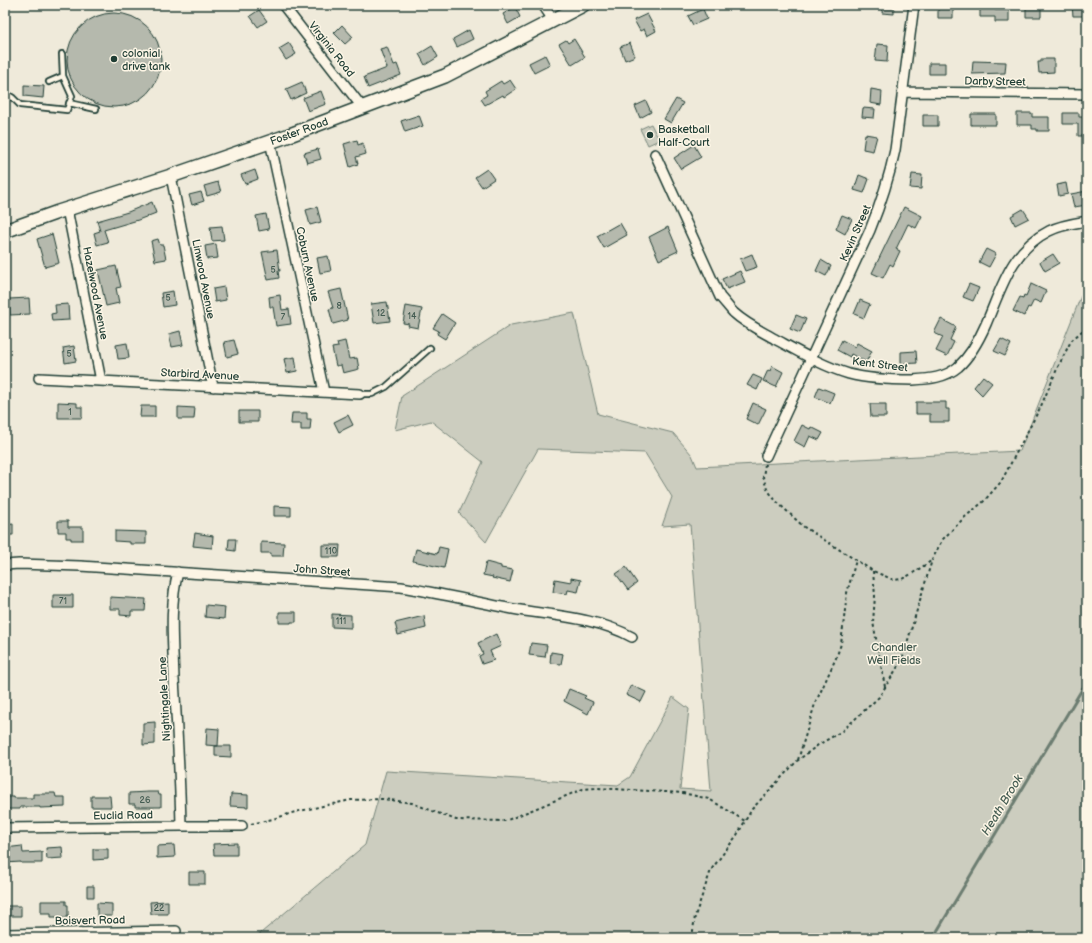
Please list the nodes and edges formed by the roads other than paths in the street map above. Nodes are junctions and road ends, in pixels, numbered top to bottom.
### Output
1 (283, 5) edge
2 (543, 5) edge
3 (582, 5) edge
4 (914, 5) edge
5 (553, 20) junction
6 (62, 54) dead end
7 (63, 76) junction
8 (49, 82) dead end
9 (903, 92) junction
10 (5, 94) edge
11 (1087, 94) edge
12 (69, 103) junction
13 (362, 107) junction
14 (96, 109) dead end
15 (270, 142) junction
16 (655, 154) dead end
17 (171, 176) junction
18 (67, 209) junction
19 (1087, 221) edge
20 (5, 231) edge
21 (430, 348) dead end
22 (810, 358) junction
23 (39, 378) dead end
24 (101, 381) junction
25 (213, 386) junction
26 (324, 392) junction
27 (360, 394) joint
28 (766, 456) road end
29 (5, 565) edge
30 (178, 572) junction
31 (632, 637) dead end
32 (180, 826) junction
33 (242, 826) road end
34 (5, 828) edge
35 (176, 930) dead end
36 (5, 934) edge

1 - 13 street, Virginia Road
2 - 5 street
3 - 5 street, Foster Road
4 - 9 street, Kevin Street
5 - 13 street, Foster Road
6 - 7 lane
7 - 8 lane
7 - 12 lane
9 - 11 street, Darby Street
9 - 22 street, Kevin Street
10 - 12 lane
12 - 14 lane
13 - 15 street, Foster Road
15 - 17 street, Foster Road
15 - 26 street, Coburn Avenue
16 - 22 street, Kent Street
17 - 18 street, Foster Road
17 - 25 street, Linwood Avenue
18 - 20 street, Foster Road
18 - 24 street, Hazelwood Avenue
19 - 22 street, Kent Street
21 - 27 lane
22 - 28 street, Kevin Street
23 - 24 street, Starbird Avenue
24 - 25 street, Starbird Avenue
25 - 26 street, Starbird Avenue
26 - 27 street, Starbird Avenue
29 - 30 street, John Street
30 - 31 street, John Street
30 - 32 street, Nightingale Lane
32 - 33 street, Euclid Road
32 - 34 street, Euclid Road
35 - 36 street, Boisvert Road

